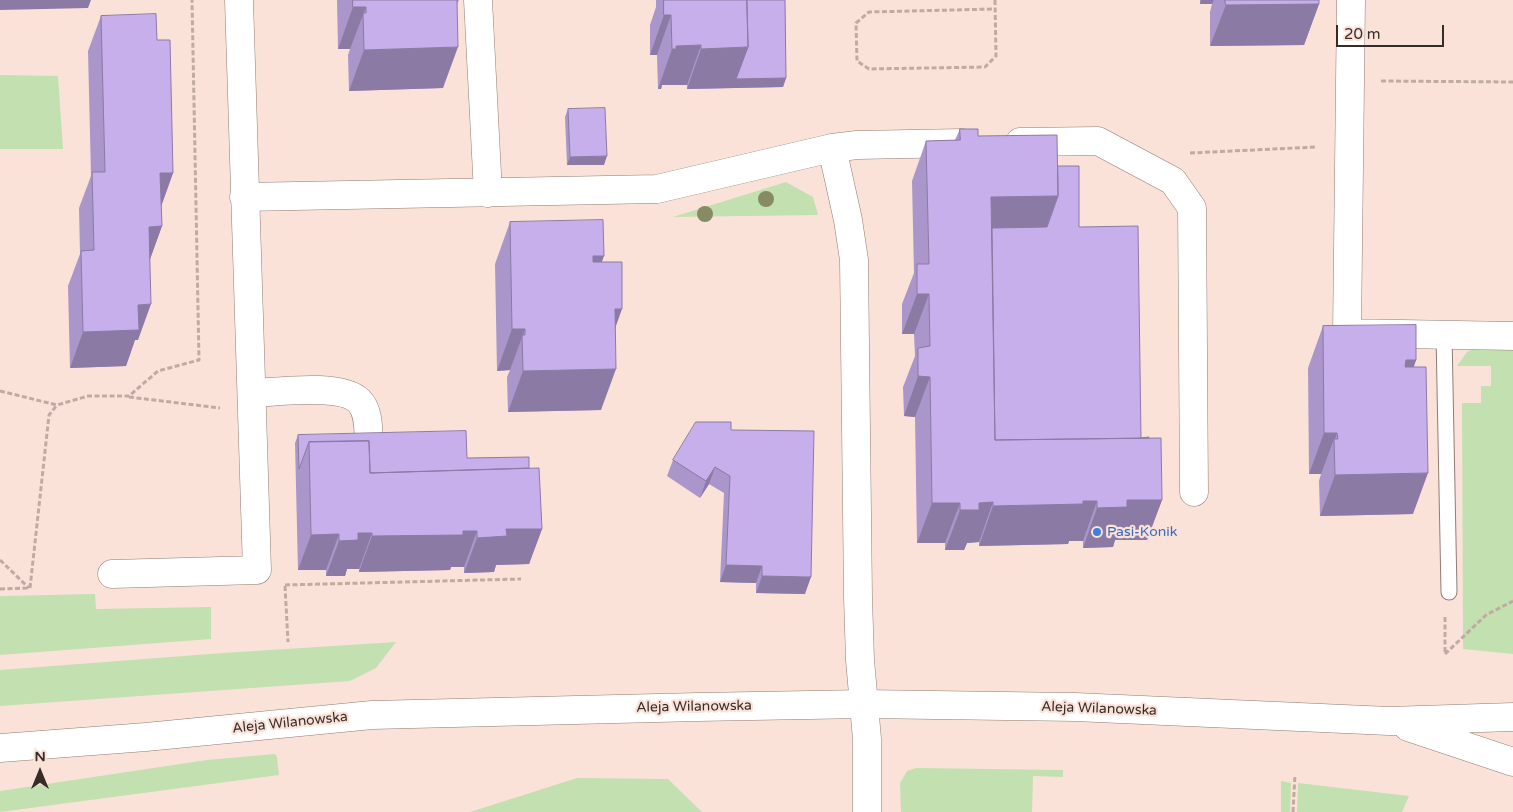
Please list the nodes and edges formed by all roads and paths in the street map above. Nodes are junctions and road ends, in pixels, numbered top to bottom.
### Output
1 (192, 0) edge
2 (239, 0) edge
3 (478, 0) edge
4 (995, 0) edge
5 (1351, 0) edge
6 (995, 8) junction
7 (1350, 81) junction
8 (1513, 82) edge
9 (1350, 146) junction
10 (832, 148) junction
11 (1188, 153) dead end
12 (488, 192) junction
13 (244, 197) junction
14 (1444, 335) junction
15 (1513, 336) edge
16 (0, 391) edge
17 (129, 396) junction
18 (253, 402) junction
19 (57, 406) junction
20 (369, 442) edge
21 (1194, 492) dead end
22 (0, 560) edge
23 (112, 574) dead end
24 (285, 585) dead end
25 (30, 588) junction
26 (0, 589) edge
27 (1449, 592) joint
28 (1513, 601) edge
29 (288, 642) dead end
30 (864, 704) junction
31 (1513, 717) edge
32 (1389, 721) junction
33 (0, 748) edge
34 (1513, 762) edge
35 (1296, 775) dead end
36 (867, 812) edge
37 (1293, 812) edge

1 - 17 path
2 - 13 street
3 - 12 street
4 - 6 path
5 - 7 street
6 - 6 path
7 - 8 path
7 - 9 street
9 - 11 path
9 - 14 street
10 - 12 street
10 - 21 street
10 - 30 street
12 - 13 street
13 - 18 street
14 - 15 street
14 - 27 lane
16 - 19 path
17 - 18 path
17 - 19 path
18 - 20 street
18 - 23 street
19 - 25 path
22 - 25 path
24 - 29 path
25 - 26 path
27 - 28 path
30 - 32 street, Aleja Wilanowska
30 - 33 street, Aleja Wilanowska
30 - 36 street
31 - 32 street, Aleja Wilanowska
32 - 34 street, Aleja Wilanowska
35 - 37 path

